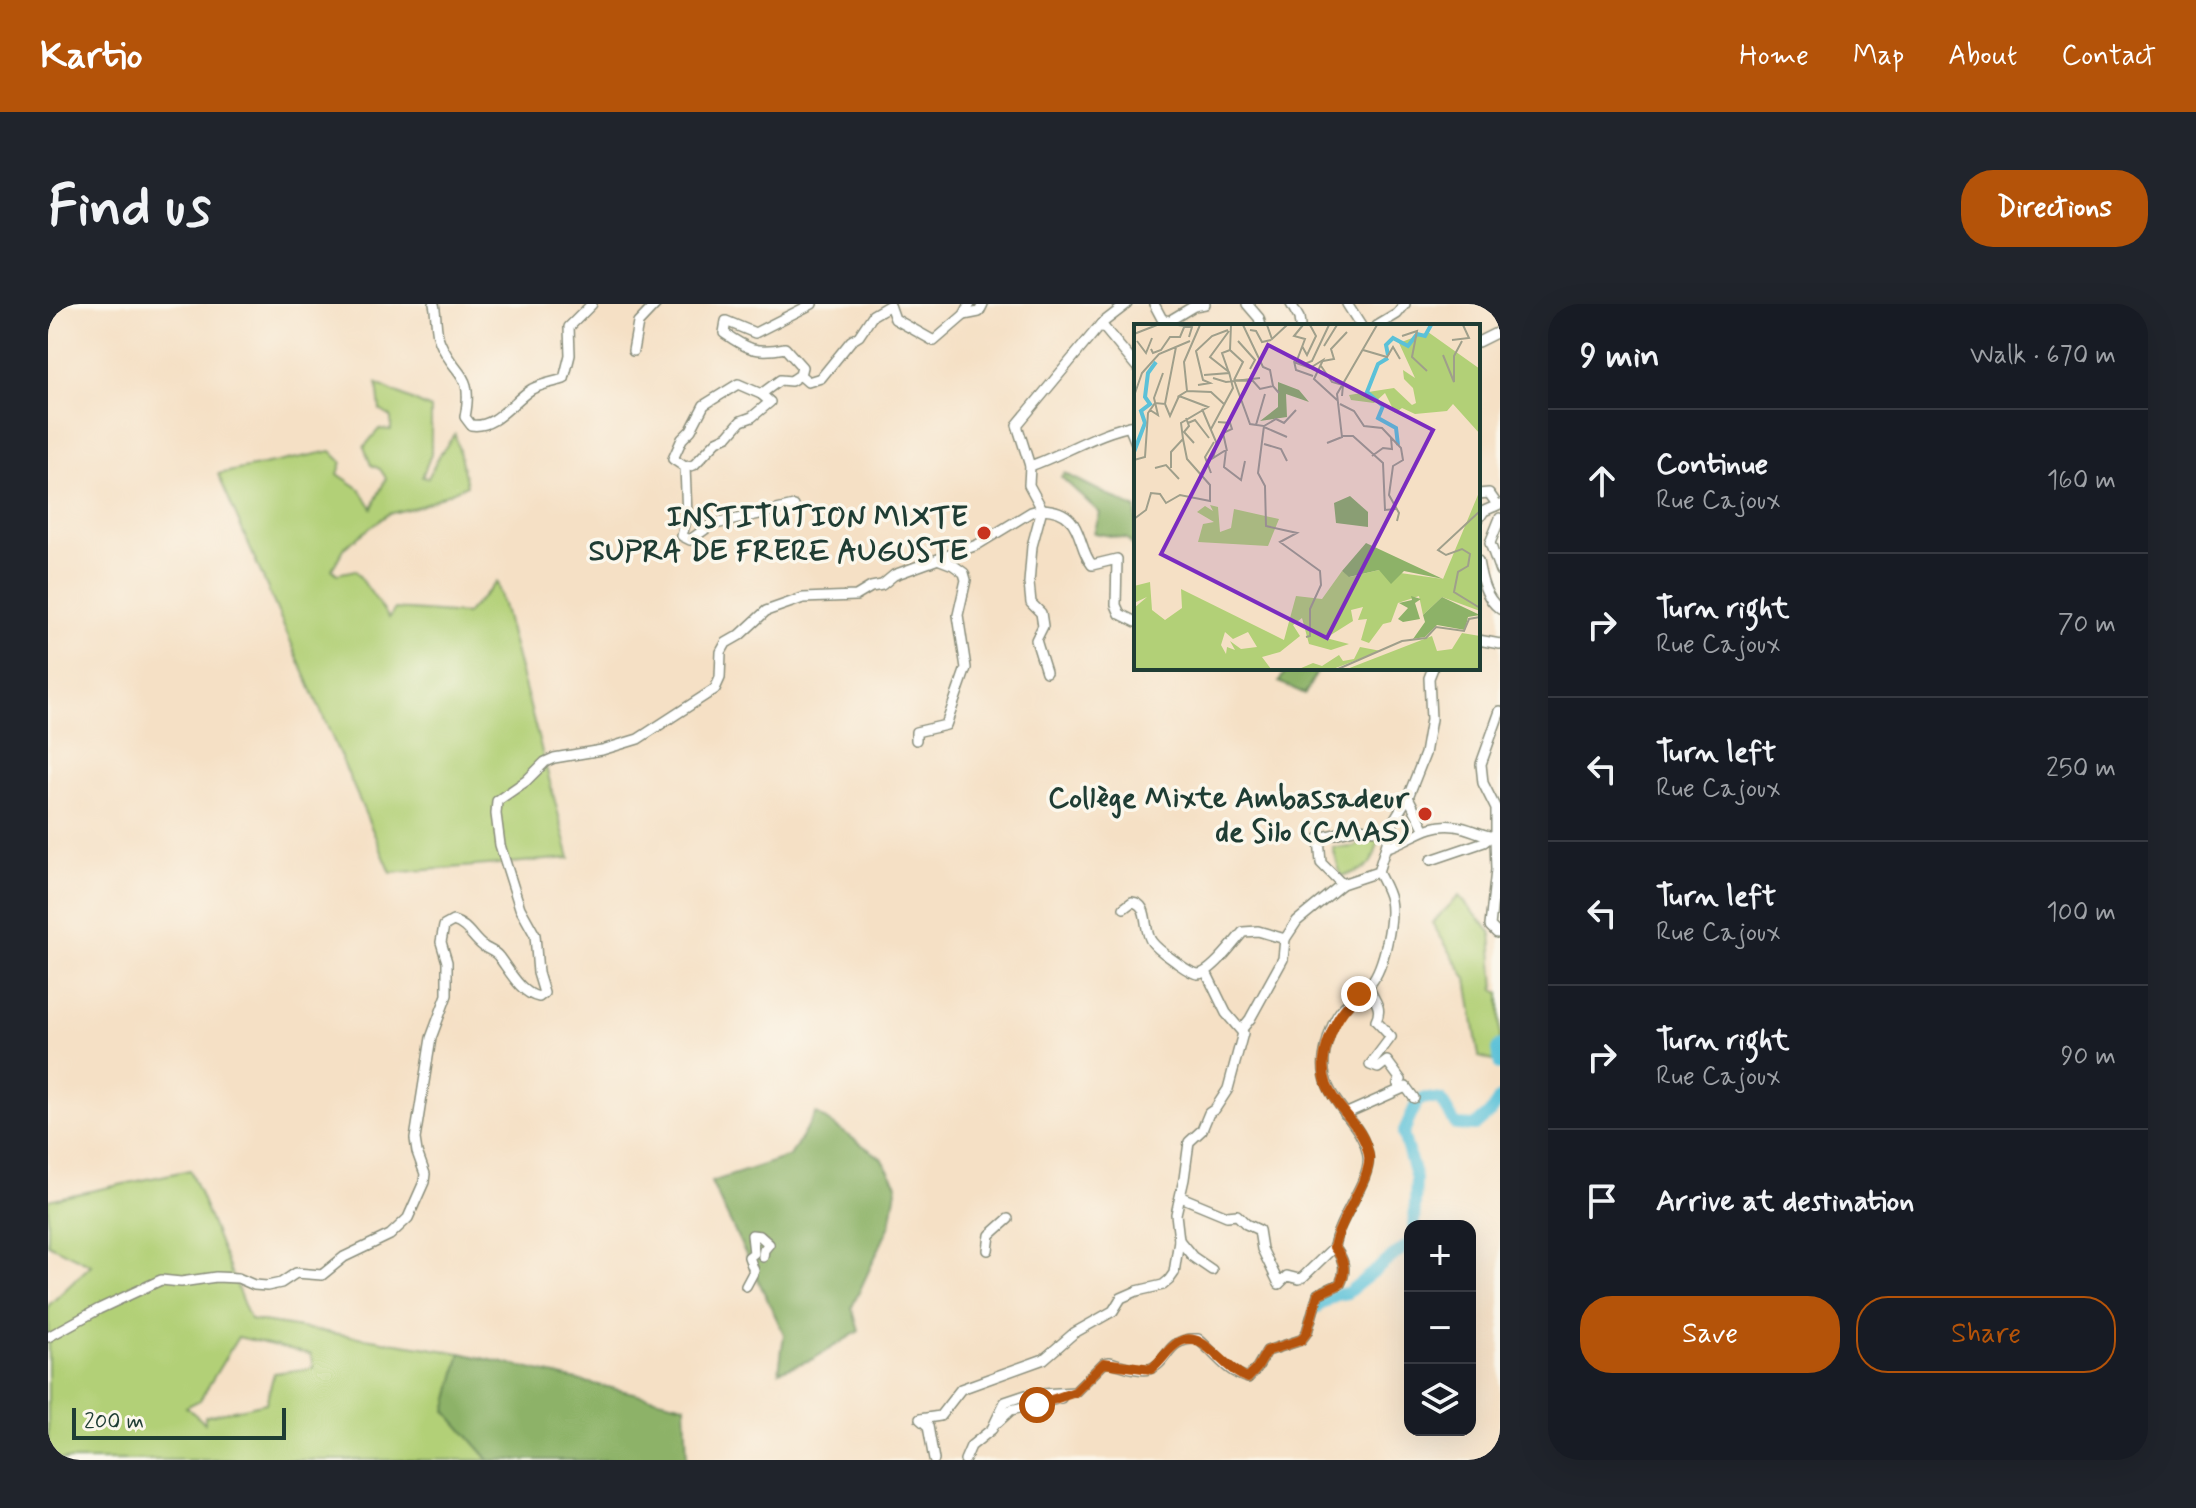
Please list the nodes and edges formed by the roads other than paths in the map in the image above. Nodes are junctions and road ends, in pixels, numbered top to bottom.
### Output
1 (434, 304) edge
2 (592, 304) edge
3 (656, 304) edge
4 (812, 304) edge
5 (970, 304) edge
6 (983, 304) edge
7 (1127, 304) edge
8 (1154, 304) edge
9 (1205, 304) edge
10 (1247, 304) edge
11 (1291, 304) edge
12 (1347, 304) edge
13 (1405, 304) edge
14 (964, 315) junction
15 (1101, 324) junction
16 (1168, 324) edge
17 (1260, 324) edge
18 (1300, 324) edge
19 (1360, 324) edge
20 (1380, 324) edge
21 (1500, 331) edge
22 (1480, 341) edge
23 (633, 351) dead end
24 (1134, 364) edge
25 (800, 375) junction
26 (761, 394) junction
27 (1133, 426) edge
28 (1030, 466) junction
29 (685, 467) junction
30 (1480, 494) edge
31 (1498, 505) edge
32 (794, 506) dead end
33 (1042, 509) junction
34 (1480, 517) edge
35 (1500, 518) edge
36 (940, 560) junction
37 (1480, 569) edge
38 (1500, 571) edge
39 (1500, 609) edge
40 (1134, 621) edge
41 (1480, 640) edge
42 (1500, 644) edge
43 (1432, 670) edge
44 (1046, 672) dead end
45 (1500, 711) edge
46 (916, 740) dead end
47 (1408, 797) junction
48 (1424, 828) junction
49 (1392, 832) junction
50 (1496, 838) edge
51 (1388, 847) junction
52 (1431, 860) dead end
53 (1378, 872) junction
54 (1342, 884) junction
55 (1124, 908) dead end
56 (1497, 933) dead end
57 (1285, 939) junction
58 (1206, 972) junction
59 (1369, 986) junction
60 (1242, 1029) junction
61 (1402, 1088) junction
62 (1414, 1098) dead end
63 (1345, 1114) junction
64 (1181, 1197) junction
65 (1008, 1219) dead end
66 (1179, 1240) junction
67 (1334, 1247) junction
68 (988, 1250) dead end
69 (763, 1257) dead end
70 (1212, 1270) dead end
71 (746, 1286) dead end
72 (48, 1337) edge
73 (934, 1460) edge
74 (965, 1460) edge

1 - 2 street
3 - 23 street
4 - 25 street
5 - 14 street
6 - 14 street
7 - 15 street
8 - 16 street
9 - 16 street
10 - 17 street
11 - 18 street
12 - 19 street
13 - 20 street
14 - 25 street
15 - 24 street
15 - 28 street
21 - 22 street
25 - 26 street
26 - 29 street
26 - 29 street
27 - 28 street
28 - 33 street
29 - 32 street
30 - 31 street
31 - 34 street
33 - 36 street
33 - 40 street
33 - 44 street
35 - 38 street
36 - 46 street
36 - 72 street
37 - 39 street
41 - 42 street
43 - 47 street
45 - 50 street
47 - 48 street
47 - 49 street
48 - 50 street
48 - 51 street
49 - 51 street
49 - 54 street
50 - 52 street
50 - 56 street
51 - 53 street
53 - 54 street
53 - 59 street
54 - 57 street
55 - 58 street
57 - 58 street
57 - 60 street
58 - 60 street
59 - 61 street
59 - 63 street
60 - 64 street
61 - 62 street
61 - 63 street
63 - 67 street
64 - 66 street
64 - 67 street
65 - 68 street
66 - 70 street
66 - 73 street
67 - 74 street
69 - 71 street

